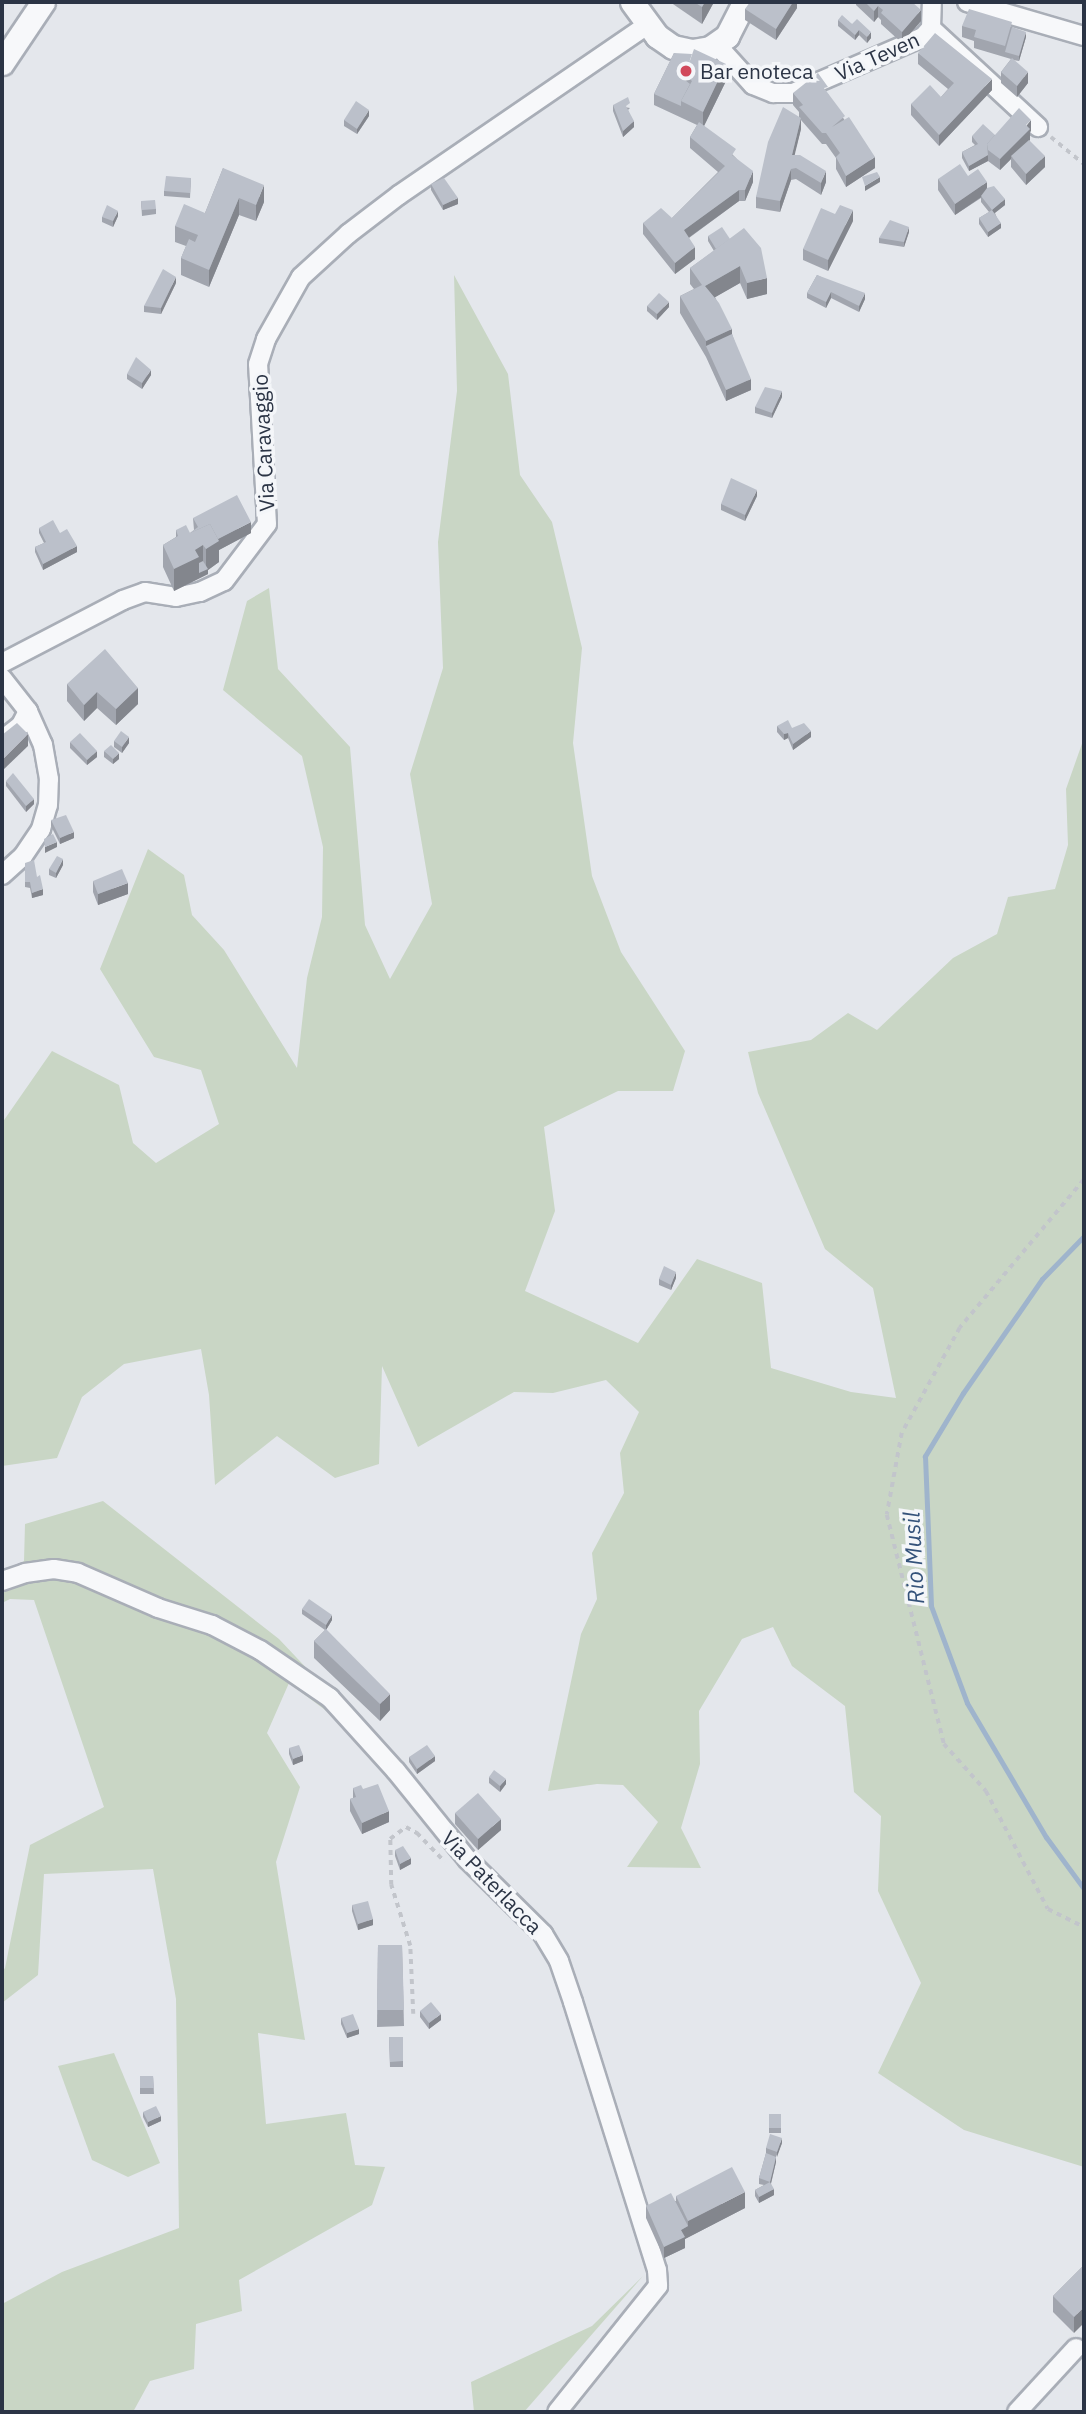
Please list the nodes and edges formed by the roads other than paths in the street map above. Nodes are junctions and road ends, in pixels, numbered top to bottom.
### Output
1 (43, 2) edge
2 (632, 2) edge
3 (744, 2) edge
4 (932, 2) edge
5 (967, 2) edge
6 (647, 25) junction
7 (931, 28) junction
8 (1084, 36) edge
9 (717, 45) junction
10 (2, 63) edge
11 (1038, 127) road end
12 (2, 663) edge
13 (2, 678) edge
14 (28, 711) junction
15 (2, 740) edge
16 (2, 874) edge
17 (2, 1581) edge
18 (1076, 2348) dead end
19 (557, 2412) edge
20 (1017, 2412) edge

1 - 10 street
2 - 6 street
3 - 9 street
4 - 7 street, Via Teven
5 - 8 street
6 - 9 street
6 - 12 street, Via Caravaggio
7 - 9 street, Via Teven
7 - 11 street, Via Teven
13 - 14 street
14 - 15 street
14 - 16 street
17 - 19 street, Via Paterlacca
18 - 20 street

